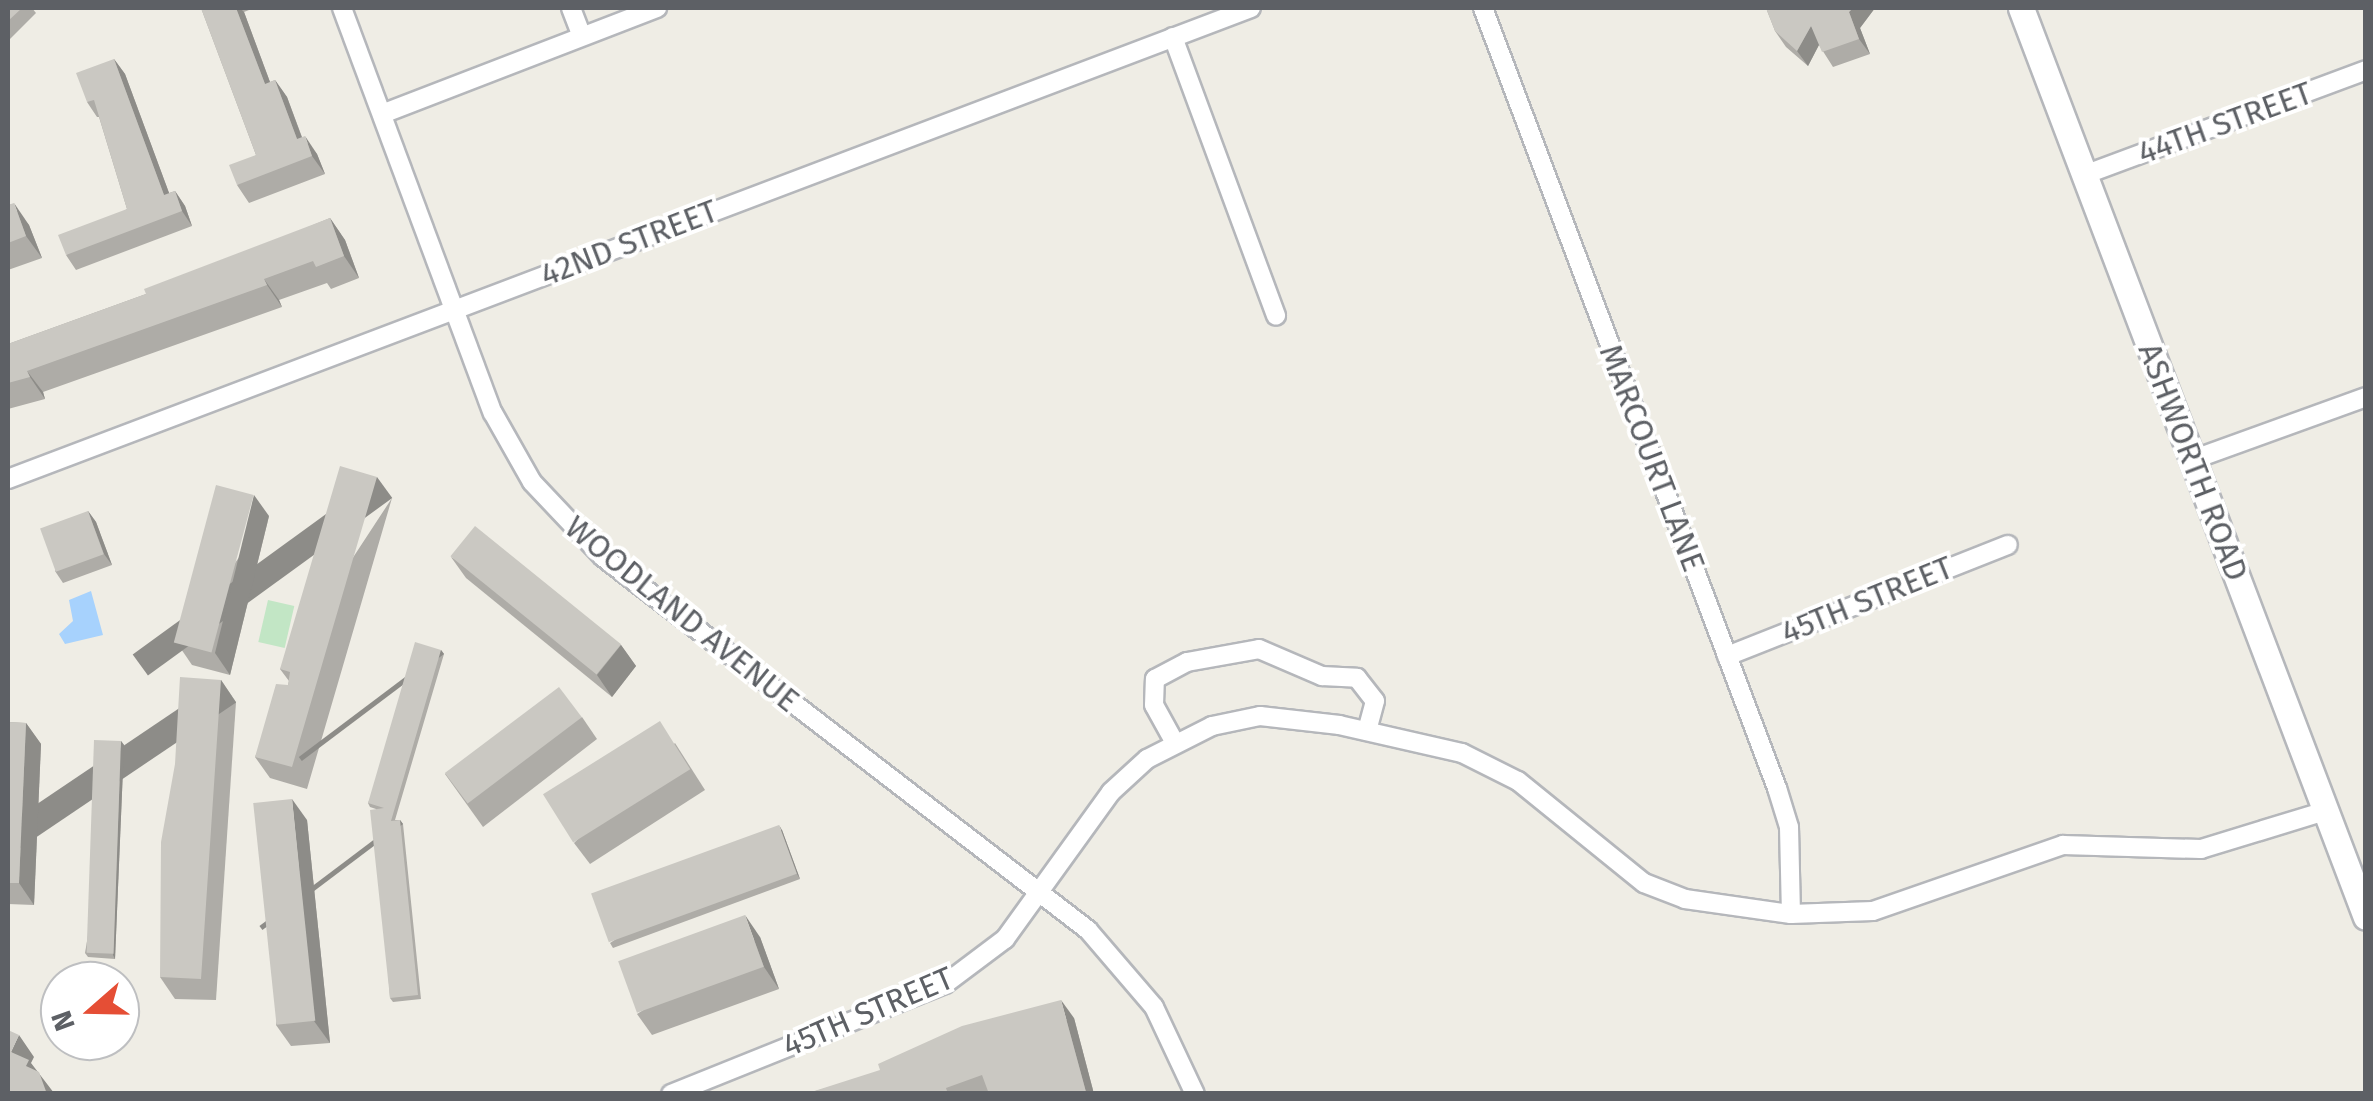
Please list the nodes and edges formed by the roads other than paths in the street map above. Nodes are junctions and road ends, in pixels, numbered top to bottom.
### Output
1 (342, 8) edge
2 (571, 8) edge
3 (657, 8) edge
4 (1251, 8) edge
5 (1483, 8) edge
6 (2021, 8) edge
7 (582, 36) junction
8 (1173, 37) junction
9 (2366, 70) edge
10 (382, 114) junction
11 (2084, 175) junction
12 (454, 310) junction
13 (1276, 316) dead end
14 (2366, 397) edge
15 (2192, 460) junction
16 (8, 479) edge
17 (2008, 545) dead end
18 (1727, 656) junction
19 (1367, 731) junction
20 (1174, 743) junction
21 (2326, 811) junction
22 (1038, 893) junction
23 (1791, 914) junction
24 (2366, 917) edge
25 (671, 1094) edge
26 (1194, 1094) edge

1 - 10 street, WOODLAND AVENUE
2 - 7 street
3 - 7 street
4 - 8 street, 42ND STREET
5 - 18 street, MARCOURT LANE
6 - 11 main road, ASHWORTH ROAD
7 - 10 street
8 - 12 street, 42ND STREET
8 - 13 street
9 - 11 street, 44TH STREET
10 - 12 street, WOODLAND AVENUE
11 - 15 main road, ASHWORTH ROAD
12 - 16 street, 42ND STREET
12 - 22 street, WOODLAND AVENUE
14 - 15 street
15 - 21 main road, ASHWORTH ROAD
17 - 18 street, 45TH STREET
18 - 23 street, MARCOURT LANE
19 - 20 street, 45TH STREET
19 - 20 street
19 - 23 street, 45TH STREET
20 - 22 street, 45TH STREET
21 - 23 street, 45TH STREET
21 - 24 main road, ASHWORTH ROAD
22 - 25 street, 45TH STREET
22 - 26 street, WOODLAND AVENUE

